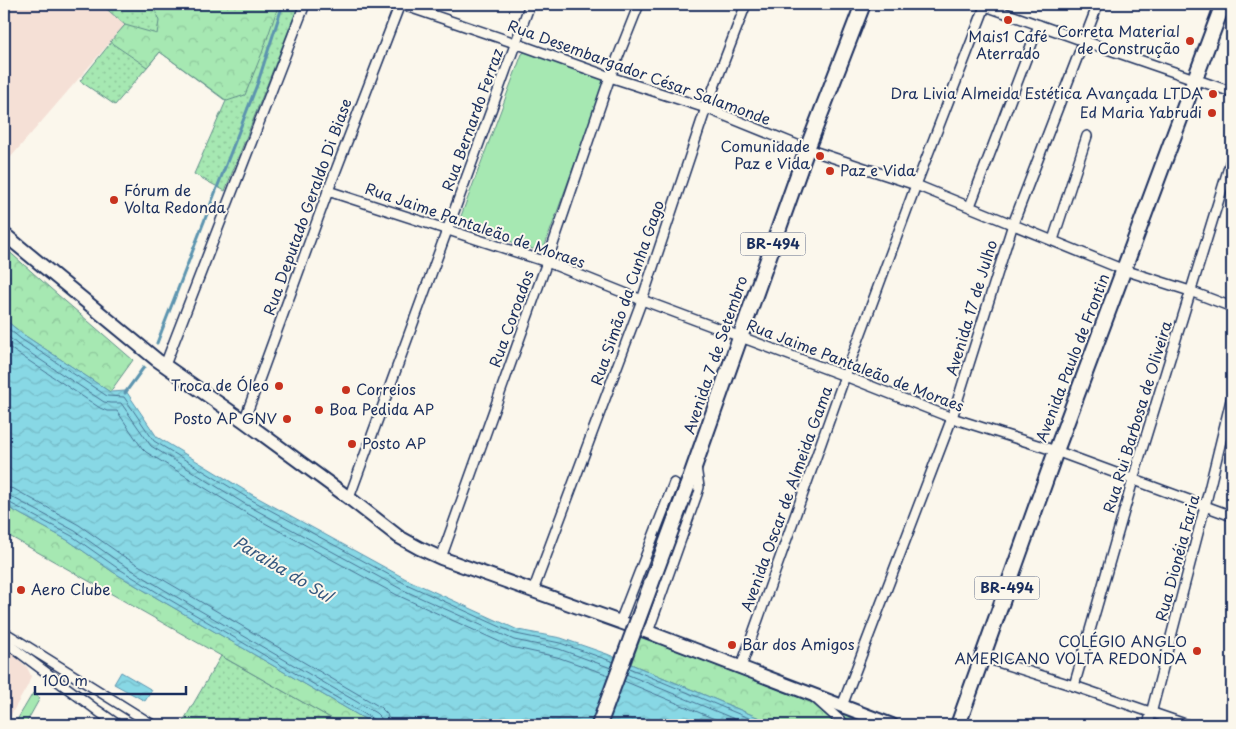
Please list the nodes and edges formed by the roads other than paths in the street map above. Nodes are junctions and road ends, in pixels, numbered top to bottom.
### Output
1 (305, 4) edge
2 (400, 4) edge
3 (530, 4) edge
4 (639, 4) edge
5 (746, 4) edge
6 (863, 4) edge
7 (984, 4) edge
8 (1098, 4) edge
9 (1223, 4) edge
10 (1039, 25) junction
11 (1084, 41) junction
12 (515, 43) junction
13 (610, 77) junction
14 (1195, 80) junction
15 (1232, 92) edge
16 (706, 108) junction
17 (1087, 136) dead end
18 (806, 149) junction
19 (1232, 157) edge
20 (916, 185) junction
21 (328, 191) junction
22 (970, 206) junction
23 (1013, 224) junction
24 (448, 231) junction
25 (4, 234) edge
26 (1054, 240) junction
27 (547, 262) junction
28 (1124, 270) junction
29 (1190, 291) junction
30 (642, 300) junction
31 (1232, 307) edge
32 (740, 337) junction
33 (161, 362) junction
34 (845, 376) junction
35 (1232, 396) edge
36 (952, 418) junction
37 (244, 421) junction
38 (1056, 451) junction
39 (695, 464) junction
40 (1133, 479) junction
41 (680, 485) junction
42 (349, 498) junction
43 (1206, 506) junction
44 (1232, 516) edge
45 (441, 558) junction
46 (533, 592) junction
47 (620, 622) junction
48 (4, 632) edge
49 (648, 632) junction
50 (4, 641) edge
51 (982, 657) junction
52 (741, 667) junction
53 (1074, 686) junction
54 (811, 694) junction
55 (842, 706) junction
56 (1151, 712) junction
57 (118, 725) edge
58 (153, 725) edge
59 (598, 725) edge
60 (845, 725) edge
61 (892, 725) edge
62 (958, 725) edge
63 (1148, 725) edge
64 (1188, 725) edge

1 - 33 street
2 - 12 street, Rua Desembargador César Salamonde
2 - 21 street, Rua Deputado Geraldo Di Biase
3 - 12 street, Rua Bernardo Ferraz
4 - 13 street, Rua Coroados
5 - 16 street, Rua Simão da Cunha Gago
6 - 18 main road, Avenida 7 de Setembro / BR-494
7 - 10 street
7 - 20 street, Avenida Oscar de Almeida Gama
8 - 11 street, Avenida 17 de Julho
9 - 14 main road, Avenida Paulo de Frontin / BR-494
10 - 11 street
10 - 22 street
11 - 14 street
11 - 23 street, Avenida 17 de Julho
12 - 13 street, Rua Desembargador César Salamonde
12 - 24 street, Rua Bernardo Ferraz
13 - 16 street, Rua Desembargador César Salamonde
13 - 27 street, Rua Coroados
14 - 15 street
14 - 28 main road, Avenida Paulo de Frontin / BR-494
16 - 18 street, Rua Desembargador César Salamonde
16 - 30 street, Rua Simão da Cunha Gago
17 - 26 street
18 - 20 street, Rua Desembargador César Salamonde
18 - 32 main road, Avenida 7 de Setembro / BR-494
19 - 29 street, Rua Rui Barbosa de Oliveira
20 - 22 street, Rua Desembargador César Salamonde
20 - 34 street, Avenida Oscar de Almeida Gama
21 - 24 street, Rua Jaime Pantaleão de Moraes
21 - 37 street, Rua Deputado Geraldo Di Biase
22 - 23 street, Rua Desembargador César Salamonde
23 - 26 street, Rua Desembargador César Salamonde
23 - 36 street, Avenida 17 de Julho
24 - 27 street, Rua Jaime Pantaleão de Moraes
24 - 42 street, Rua Bernardo Ferraz
25 - 33 street
26 - 28 street, Rua Desembargador César Salamonde
27 - 30 street, Rua Jaime Pantaleão de Moraes
27 - 45 street, Rua Coroados
28 - 29 street, Rua Desembargador César Salamonde
28 - 38 main road, Avenida Paulo de Frontin / BR-494
29 - 31 street, Rua Desembargador César Salamonde
29 - 40 street, Rua Rui Barbosa de Oliveira
30 - 32 street, Rua Jaime Pantaleão de Moraes
30 - 46 street, Rua Simão da Cunha Gago
32 - 34 street, Rua Jaime Pantaleão de Moraes
32 - 39 main road, Avenida 7 de Setembro / BR-494
33 - 37 street
34 - 36 street, Rua Jaime Pantaleão de Moraes
34 - 52 street, Avenida Oscar de Almeida Gama
35 - 43 street, Rua Dionéia Faria
36 - 38 street, Rua Jaime Pantaleão de Moraes
36 - 55 street, Avenida 17 de Julho
37 - 42 street
38 - 40 street, Rua Jaime Pantaleão de Moraes
38 - 51 main road, Avenida Paulo de Frontin / BR-494
39 - 41 main road, Avenida 7 de Setembro / BR-494
39 - 49 street, Avenida 7 de Setembro
40 - 43 street, Rua Jaime Pantaleão de Moraes
40 - 53 street, Rua Rui Barbosa de Oliveira
41 - 47 street, Avenida 7 de Setembro
41 - 59 main road, bridge
42 - 45 street
43 - 44 street, Rua Jaime Pantaleão de Moraes
43 - 56 street, Rua Dionéia Faria
45 - 46 street
46 - 47 street
47 - 49 street
48 - 58 street
49 - 52 street
50 - 57 street
51 - 53 street
51 - 62 main road, Avenida Paulo de Frontin / BR-494
52 - 54 street
53 - 56 street
54 - 55 street
54 - 60 street
55 - 61 street
56 - 63 street, Rua Dionéia Faria
56 - 64 street

